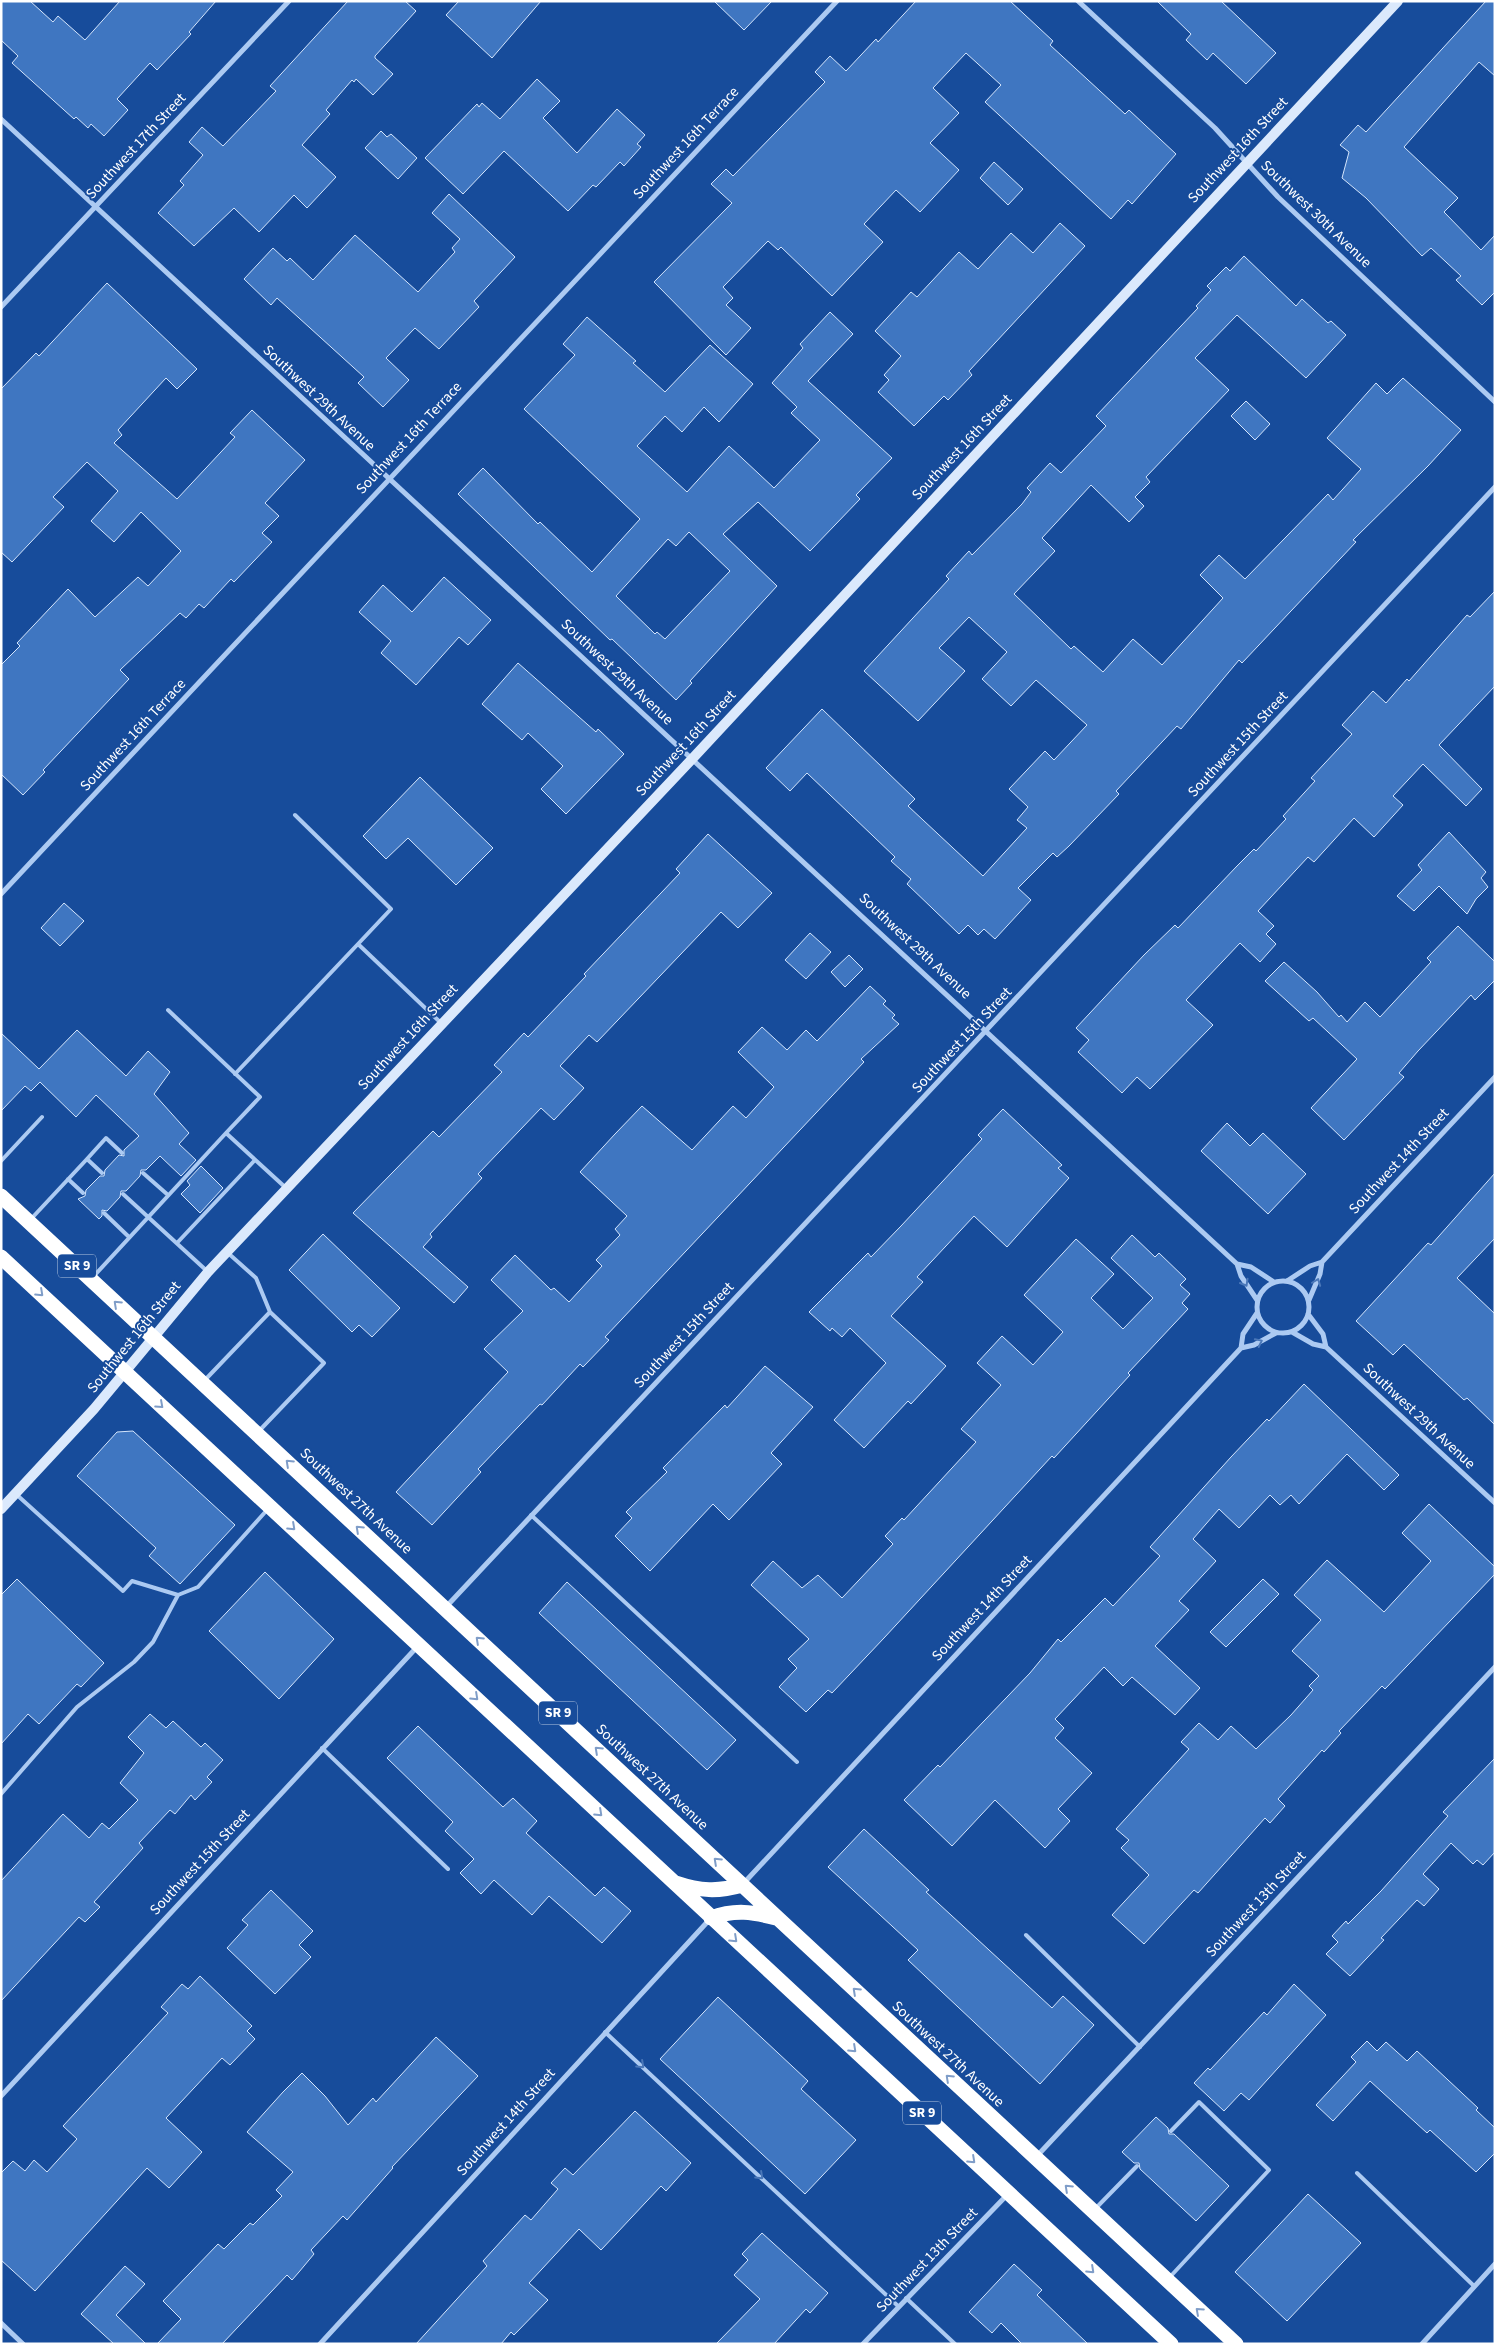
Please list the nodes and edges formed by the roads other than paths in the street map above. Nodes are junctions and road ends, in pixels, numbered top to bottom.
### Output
1 (288, 1) edge
2 (836, 1) edge
3 (1078, 1) edge
4 (1398, 1) edge
5 (1, 119) edge
6 (1247, 163) junction
7 (96, 206) junction
8 (1, 308) edge
9 (1495, 402) edge
10 (388, 479) junction
11 (1495, 487) edge
12 (693, 758) junction
13 (295, 815) dead end
14 (1, 894) edge
15 (358, 944) junction
16 (168, 1010) dead end
17 (442, 1024) junction
18 (987, 1030) junction
19 (235, 1074) junction
20 (1495, 1077) edge
21 (42, 1117) dead end
22 (226, 1133) junction
23 (122, 1153) dead end
24 (87, 1159) junction
25 (255, 1160) junction
26 (1, 1161) edge
27 (102, 1173) dead end
28 (143, 1173) dead end
29 (68, 1179) junction
30 (286, 1188) junction
31 (83, 1193) dead end
32 (123, 1194) dead end
33 (168, 1195) junction
34 (1, 1196) edge
35 (104, 1213) dead end
36 (148, 1216) junction
37 (29, 1222) junction
38 (129, 1237) junction
39 (177, 1243) junction
40 (227, 1252) junction
41 (1, 1257) edge
42 (1322, 1262) junction
43 (1237, 1264) junction
44 (208, 1272) junction
45 (91, 1279) junction
46 (1287, 1281) junction
47 (1274, 1282) junction
48 (1257, 1300) junction
49 (1309, 1300) junction
50 (270, 1312) junction
51 (1257, 1313) junction
52 (1308, 1314) junction
53 (1292, 1332) junction
54 (1276, 1333) junction
55 (152, 1337) junction
56 (1326, 1347) junction
57 (1240, 1348) junction
58 (124, 1372) junction
59 (202, 1383) junction
60 (257, 1433) junction
61 (15, 1494) junction
62 (1495, 1503) edge
63 (270, 1506) junction
64 (1, 1509) edge
65 (531, 1515) junction
66 (178, 1595) junction
67 (445, 1608) junction
68 (419, 1645) junction
69 (1495, 1667) edge
70 (322, 1748) junction
71 (797, 1762) dead end
72 (1, 1794) edge
73 (448, 1869) dead end
74 (672, 1882) junction
75 (742, 1884) junction
76 (711, 1918) junction
77 (778, 1918) junction
78 (1026, 1936) dead end
79 (605, 2032) junction
80 (1140, 2047) junction
81 (1, 2096) edge
82 (1171, 2131) dead end
83 (1035, 2158) junction
84 (1137, 2166) dead end
85 (1358, 2173) dead end
86 (1009, 2193) junction
87 (1093, 2211) junction
88 (1495, 2264) edge
89 (1166, 2281) junction
90 (1474, 2286) junction
91 (906, 2298) junction
92 (898, 2306) junction
93 (1, 2323) edge
94 (23, 2344) edge
95 (320, 2344) edge
96 (863, 2344) edge
97 (955, 2344) edge
98 (1170, 2344) edge
99 (1236, 2344) edge
100 (1422, 2344) edge

1 - 7 street, Southwest 17th Street
2 - 10 street, Southwest 16th Terrace
3 - 6 street, Southwest 30th Avenue
4 - 6 street, Southwest 16th Street
5 - 7 street, Southwest 29th Avenue
6 - 9 street, Southwest 30th Avenue
6 - 12 street, Southwest 16th Street
7 - 8 street, Southwest 17th Street
7 - 10 street, Southwest 29th Avenue
10 - 12 street, Southwest 29th Avenue
10 - 14 street, Southwest 16th Terrace
11 - 18 street, Southwest 15th Street
12 - 17 street, Southwest 16th Street
12 - 18 street, Southwest 29th Avenue
13 - 15 lane
15 - 17 lane
15 - 19 lane
16 - 19 lane
17 - 30 street, Southwest 16th Street
18 - 43 street, Southwest 29th Avenue
18 - 65 street, Southwest 15th Street
19 - 22 lane
20 - 42 street, Southwest 14th Street
21 - 26 lane
22 - 25 lane
22 - 33 lane
23 - 24 lane
24 - 27 lane
24 - 29 lane
25 - 30 lane
25 - 39 lane
28 - 33 lane
29 - 31 lane
29 - 37 lane
30 - 40 street, Southwest 16th Street
32 - 36 lane
33 - 36 lane
34 - 37 highway, Southwest 27th Avenue / SR 9
35 - 38 lane
36 - 38 lane
36 - 39 lane
37 - 45 highway, Southwest 27th Avenue / SR 9
38 - 45 lane
39 - 44 lane
40 - 44 street, Southwest 16th Street
40 - 50 lane
41 -> 58 highway, SR 9
42 - 46 street, Southwest 14th Street
49 -> 42 street, Southwest 14th Street
43 - 47 street, Southwest 29th Avenue
43 -> 48 street, Southwest 29th Avenue
44 - 55 street, Southwest 16th Street
55 -> 45 highway, Southwest 27th Avenue / SR 9
46 - 47 street
46 - 49 street
47 - 48 street
48 - 51 street
49 - 52 street
50 - 59 lane
50 - 60 lane
51 - 54 street
51 - 57 street, Southwest 14th Street
52 - 53 street
52 - 56 street, Southwest 29th Avenue
53 - 54 street
53 - 56 street, Southwest 29th Avenue
57 -> 54 street, Southwest 14th Street
55 - 58 street, Southwest 16th Street
55 - 59 highway, Southwest 27th Avenue / SR 9
56 - 62 street, Southwest 29th Avenue
57 - 75 street, Southwest 14th Street
58 - 61 street, Southwest 16th Street
58 -> 63 highway, SR 9
59 - 60 highway, Southwest 27th Avenue / SR 9
67 -> 60 highway, Southwest 27th Avenue / SR 9
61 - 64 street, Southwest 16th Street
61 - 66 lane
63 - 66 lane
63 -> 68 highway, SR 9
65 - 67 street, Southwest 15th Street
65 - 71 lane
66 - 72 lane
75 -> 67 highway, Southwest 27th Avenue / SR 9
68 - 70 street, Southwest 15th Street
68 -> 74 highway, SR 9
69 - 80 street, Southwest 13th Street
70 - 73 lane
70 - 81 street, Southwest 15th Street
74 - 75 highway
74 - 76 highway, SR 9
75 - 77 highway, Southwest 27th Avenue / SR 9
76 - 77 highway
76 - 79 street, Southwest 14th Street
76 -> 86 highway, SR 9
83 -> 77 highway, Southwest 27th Avenue / SR 9
78 - 80 lane
79 -> 92 lane
79 - 95 street, Southwest 14th Street
80 - 83 street, Southwest 13th Street
82 - 89 lane
87 -> 83 highway, Southwest 27th Avenue / SR 9
84 - 87 lane
85 - 90 lane
86 - 91 street, Southwest 13th Street
86 -> 98 highway, SR 9
87 - 89 highway, Southwest 27th Avenue / SR 9
88 - 90 street
99 -> 89 highway, Southwest 27th Avenue / SR 9
90 - 100 street
91 - 92 street, Southwest 13th Street
91 - 97 lane
92 - 96 street, Southwest 13th Street
93 - 94 street

